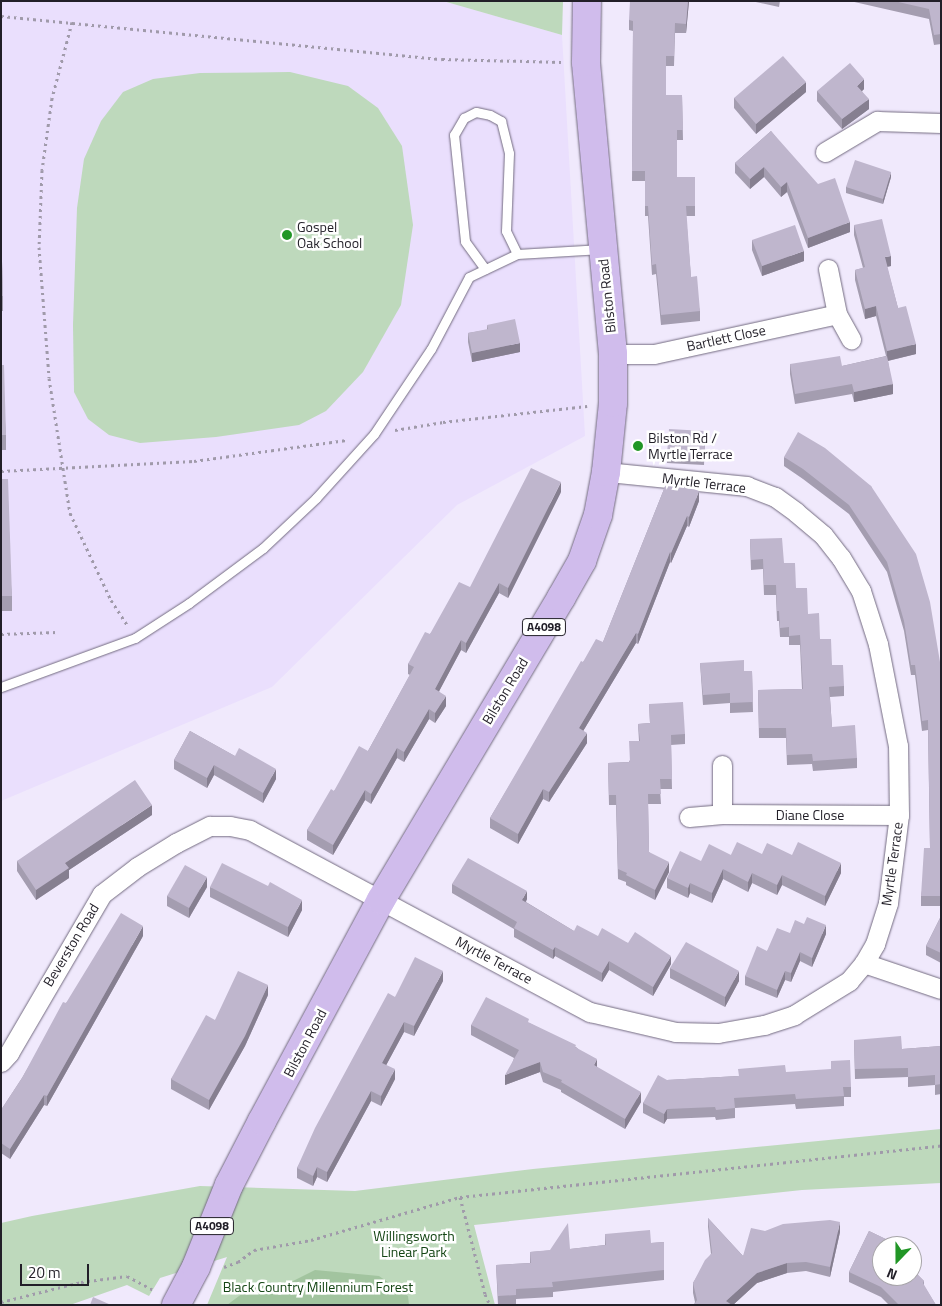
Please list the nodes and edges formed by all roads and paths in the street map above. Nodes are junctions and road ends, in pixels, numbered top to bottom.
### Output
1 (587, 1) edge
2 (1, 16) edge
3 (72, 22) junction
4 (586, 62) junction
5 (941, 123) edge
6 (824, 152) dead end
7 (602, 249) junction
8 (517, 254) junction
9 (485, 269) junction
10 (828, 269) dead end
11 (837, 314) junction
12 (851, 339) dead end
13 (613, 354) junction
14 (613, 403) junction
15 (374, 434) junction
16 (63, 468) junction
17 (1, 471) edge
18 (606, 472) junction
19 (57, 632) dead end
20 (1, 634) edge
21 (135, 638) junction
22 (1, 687) edge
23 (722, 765) dead end
24 (722, 814) junction
25 (898, 815) junction
26 (689, 816) dead end
27 (381, 900) junction
28 (864, 963) junction
29 (941, 989) edge
30 (1, 1062) edge
31 (941, 1146) edge
32 (460, 1197) junction
33 (193, 1272) junction
34 (1, 1302) edge
35 (177, 1304) edge
36 (490, 1305) edge

1 - 4 main road, Bilston Road / A4098
2 - 3 path
3 - 4 path
3 - 16 path
4 - 7 main road, Bilston Road / A4098
5 - 6 street
7 - 8 lane
7 - 13 main road, Bilston Road / A4098
8 - 9 lane
8 - 9 lane
9 - 15 lane
10 - 11 street
11 - 12 street
11 - 13 street, Bartlett Close
13 - 14 main road, Bilston Road / A4098
14 - 15 path
14 - 18 main road, Bilston Road / A4098
15 - 16 path
15 - 21 lane
16 - 17 path
16 - 21 path
18 - 25 street, Myrtle Terrace
18 - 27 main road, Bilston Road / A4098
19 - 20 path
21 - 22 lane
23 - 24 street
24 - 25 street, Diane Close
24 - 26 street, Diane Close
25 - 28 street, Myrtle Terrace
27 - 28 street, Myrtle Terrace
27 - 30 street, Beverston Road
27 - 33 main road, Bilston Road / A4098
28 - 29 street
31 - 32 path
32 - 33 path
32 - 36 path
33 - 35 main road, A4098
34 - 35 path

